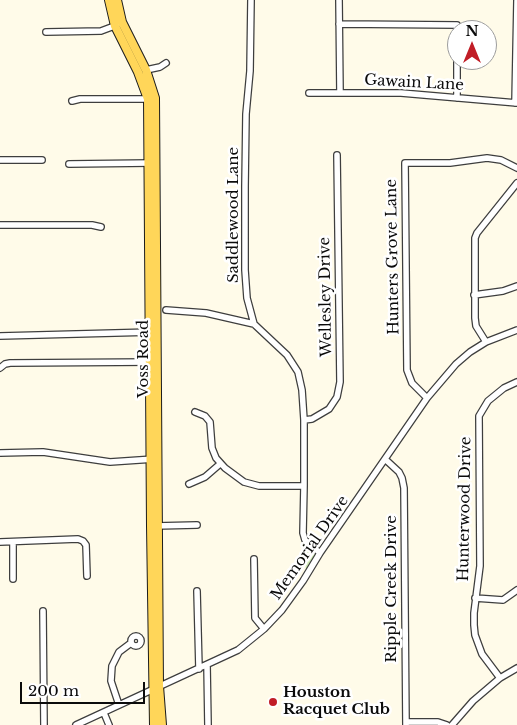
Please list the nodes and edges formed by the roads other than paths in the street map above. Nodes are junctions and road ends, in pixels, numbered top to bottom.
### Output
1 (109, 0) edge
2 (117, 0) edge
3 (251, 0) edge
4 (339, 0) edge
5 (517, 1) edge
6 (118, 24) junction
7 (339, 24) junction
8 (447, 25) edge
9 (46, 32) dead end
10 (166, 63) dead end
11 (146, 70) junction
12 (457, 70) edge
13 (310, 92) dead end
14 (340, 92) junction
15 (457, 98) junction
16 (148, 99) junction
17 (72, 101) dead end
18 (516, 103) edge
19 (152, 110) junction
20 (337, 155) dead end
21 (0, 160) edge
22 (42, 160) dead end
23 (152, 163) junction
24 (69, 164) dead end
25 (517, 168) edge
26 (517, 183) edge
27 (0, 225) edge
28 (101, 227) dead end
29 (517, 286) edge
30 (474, 295) junction
31 (166, 310) dead end
32 (254, 324) junction
33 (517, 330) edge
34 (153, 332) junction
35 (0, 336) edge
36 (486, 342) junction
37 (149, 362) junction
38 (158, 362) junction
39 (0, 368) edge
40 (517, 382) edge
41 (428, 398) junction
42 (154, 412) junction
43 (195, 412) dead end
44 (304, 420) junction
45 (0, 453) edge
46 (155, 460) junction
47 (386, 460) junction
48 (220, 464) junction
49 (189, 484) dead end
50 (304, 486) junction
51 (197, 525) dead end
52 (154, 526) junction
53 (0, 542) edge
54 (13, 542) junction
55 (320, 553) junction
56 (254, 559) dead end
57 (87, 576) dead end
58 (13, 579) dead end
59 (517, 590) edge
60 (197, 591) dead end
61 (475, 598) junction
62 (43, 611) dead end
63 (264, 629) junction
64 (132, 643) dead end
65 (207, 665) junction
66 (517, 668) edge
67 (199, 669) junction
68 (500, 678) junction
69 (156, 688) junction
70 (119, 705) junction
71 (104, 712) junction
72 (406, 723) edge
73 (44, 725) edge
74 (76, 725) edge
75 (109, 725) edge
76 (154, 725) edge
77 (162, 725) edge
78 (208, 725) edge
79 (447, 725) edge
80 (452, 725) edge

1 - 6 main road, Voss Road
2 - 6 main road, Voss Road
3 - 32 street, Saddlewood Lane
4 - 7 street
5 - 18 street
6 - 9 street
6 - 11 main road, Voss Road
6 - 16 main road, Voss Road
7 - 8 street
7 - 14 street
10 - 11 street
11 - 19 main road, Voss Road
12 - 15 street
13 - 14 street, Gawain Lane
14 - 15 street, Gawain Lane
15 - 18 street, Gawain Lane
16 - 17 street
16 - 19 main road, Voss Road
19 - 23 main road, Voss Road
20 - 44 street, Wellesley Drive
21 - 22 street
23 - 24 street
23 - 34 main road, Voss Road
25 - 41 street, Hunters Grove Lane
26 - 30 street
27 - 28 street
29 - 30 street
30 - 36 street
31 - 32 street
32 - 44 street
33 - 36 street, Memorial Drive
34 - 35 street
34 - 37 main road, Voss Road
34 - 38 main road, Voss Road
36 - 41 street, Memorial Drive
37 - 38 street
37 - 39 street
37 - 42 main road, Voss Road
38 - 42 main road, Voss Road
40 - 61 street, Hunterwood Drive
41 - 47 street, Memorial Drive
42 - 46 main road, Voss Road
43 - 48 street
44 - 50 street
45 - 46 street
46 - 52 main road, Voss Road
47 - 55 street, Memorial Drive
47 - 72 street, Ripple Creek Drive
48 - 49 street
48 - 50 street
50 - 55 street
51 - 52 street
52 - 69 main road, Voss Road
53 - 54 street
54 - 57 street
54 - 58 street
55 - 63 street, Memorial Drive
56 - 63 street
59 - 61 street
60 - 67 street
61 - 68 street, Hunterwood Drive
62 - 73 street
63 - 65 street, Memorial Drive
64 - 70 street
65 - 67 street, Memorial Drive
65 - 78 street
66 - 68 street
67 - 69 street, Memorial Drive
68 - 80 street
69 - 70 street, Memorial Drive
69 - 76 main road, Voss Road
69 - 77 main road, Voss Road
70 - 71 street, Memorial Drive
71 - 74 street, Memorial Drive
71 - 75 street
72 - 79 street

